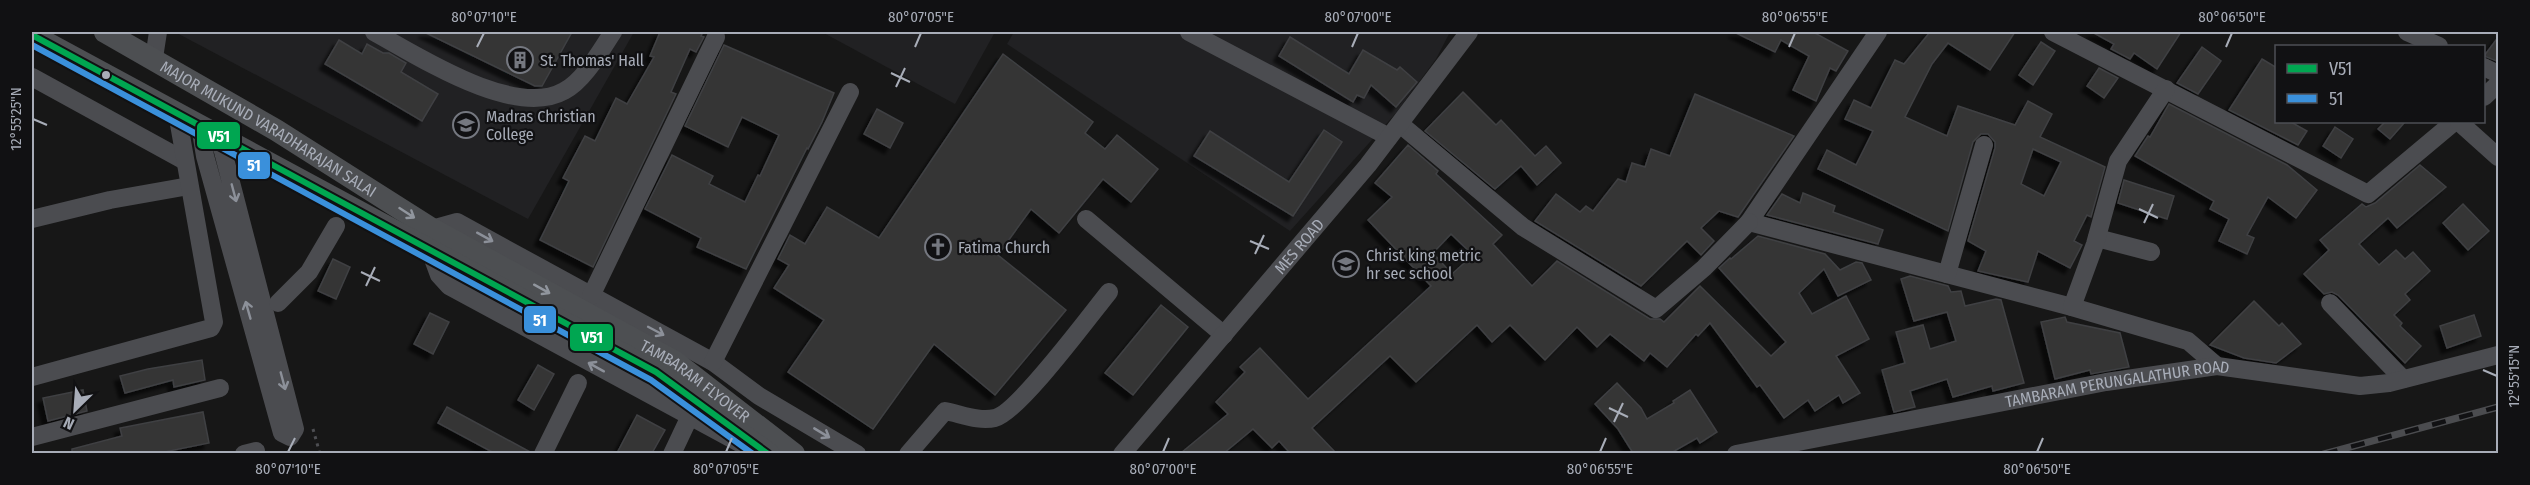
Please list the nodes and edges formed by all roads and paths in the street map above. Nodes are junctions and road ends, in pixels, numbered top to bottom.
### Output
1 (105, 32) edge
2 (158, 32) edge
3 (374, 32) edge
4 (614, 32) edge
5 (1189, 32) edge
6 (1469, 32) edge
7 (1878, 32) edge
8 (2053, 32) edge
9 (2407, 32) edge
10 (32, 35) edge
11 (716, 37) dead end
12 (2437, 45) edge
13 (154, 58) junction
14 (2485, 67) edge
15 (2499, 74) edge
16 (32, 77) edge
17 (2499, 84) edge
18 (2166, 89) junction
19 (850, 92) dead end
20 (2485, 96) edge
21 (177, 113) junction
22 (2453, 123) edge
23 (2460, 123) edge
24 (1394, 130) junction
25 (210, 131) junction
26 (1984, 145) dead end
27 (2499, 157) edge
28 (184, 162) junction
29 (189, 186) junction
30 (32, 219) edge
31 (1086, 219) dead end
32 (1749, 222) junction
33 (336, 226) dead end
34 (2097, 238) junction
35 (430, 239) junction
36 (2151, 252) dead end
37 (487, 270) junction
38 (1947, 274) junction
39 (1109, 292) dead end
40 (591, 296) junction
41 (278, 303) dead end
42 (2330, 303) dead end
43 (2072, 307) junction
44 (1224, 335) junction
45 (2499, 355) edge
46 (713, 362) junction
47 (2217, 366) junction
48 (32, 377) edge
49 (2403, 379) junction
50 (578, 383) dead end
51 (220, 388) dead end
52 (689, 418) junction
53 (32, 437) edge
54 (543, 453) edge
55 (672, 453) edge
56 (759, 453) edge
57 (769, 453) edge
58 (795, 453) edge
59 (856, 453) edge
60 (908, 453) edge
61 (1122, 453) edge
62 (1736, 453) edge

1 - 13 main road, MAJOR MUKUND VARADHARAJAN SALAI
2 - 13 street
3 - 4 street
5 - 24 street
6 - 24 street, MES ROAD
7 - 32 street
8 - 18 street
9 - 12 street
10 - 21 main road
11 - 40 street
13 -> 35 main road, MAJOR MUKUND VARADHARAJAN SALAI
14 - 15 street
16 - 28 street
17 - 20 street
18 - 22 street
18 - 34 street
19 - 46 street
21 - 25 main road
21 - 28 street
23 - 27 street
24 - 32 street
24 - 44 street, MES ROAD
25 -> 25 street
25 - 35 main road
26 - 38 street
28 - 29 street
29 - 30 street
29 - 48 street
31 - 44 street
32 - 38 street
33 - 41 street
34 - 36 street
34 - 43 street
35 - 37 main road, TAMBARAM FLYOVER
35 -> 40 street
52 -> 35 street
37 - 57 main road, TAMBARAM FLYOVER
37 -> 58 main road, TAMBARAM FLYOVER
38 - 43 street
39 - 60 street
40 -> 46 street
42 - 49 street
43 - 47 street
44 - 61 street, MES ROAD
45 - 49 street, TAMBARAM PERUNGALATHUR ROAD
46 -> 59 street
47 - 49 street, TAMBARAM PERUNGALATHUR ROAD
47 - 62 street, TAMBARAM PERUNGALATHUR ROAD
50 - 54 street
51 - 53 street
52 - 55 street
52 - 56 street

